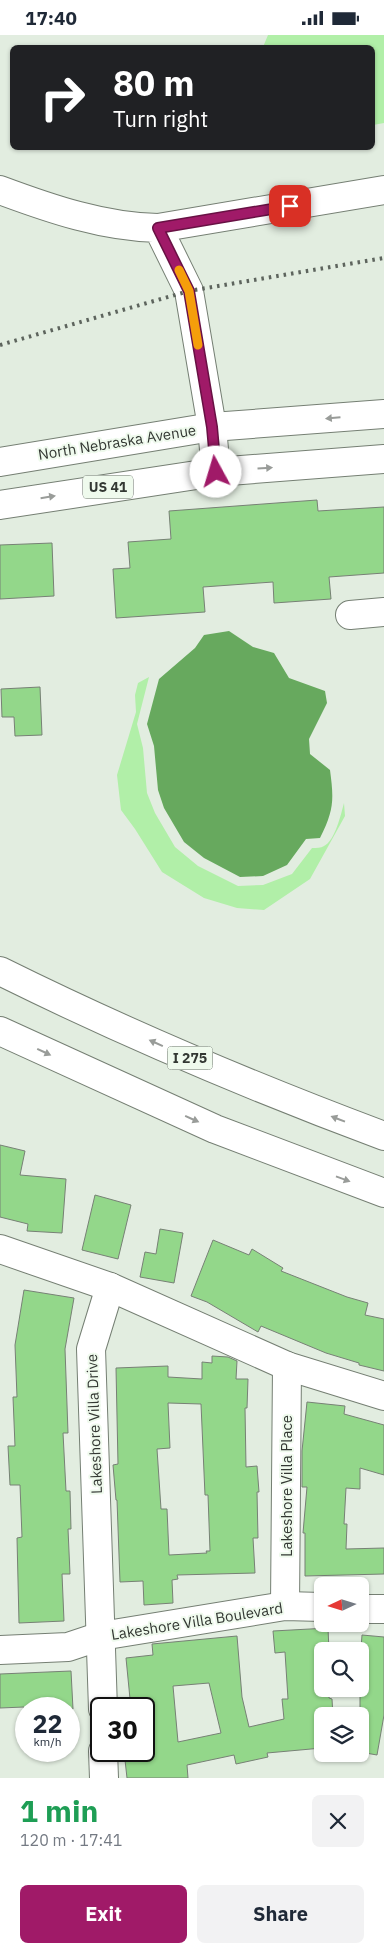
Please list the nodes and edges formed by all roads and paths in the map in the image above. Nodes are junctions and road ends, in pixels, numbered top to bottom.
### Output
1 (0, 190) edge
2 (384, 190) edge
3 (158, 228) junction
4 (384, 413) edge
5 (212, 427) junction
6 (384, 459) edge
7 (0, 462) edge
8 (216, 472) junction
9 (0, 505) edge
10 (384, 613) edge
11 (350, 615) dead end
12 (0, 971) edge
13 (0, 1031) edge
14 (384, 1136) edge
15 (384, 1193) edge
16 (0, 1249) edge
17 (110, 1287) junction
18 (287, 1366) junction
19 (384, 1396) edge
20 (285, 1605) junction
21 (314, 1607) edge
22 (369, 1609) edge
23 (384, 1609) edge
24 (102, 1636) junction
25 (0, 1651) edge
26 (103, 1697) edge
27 (103, 1762) edge
28 (104, 1778) edge

1 - 3 main road
2 - 3 main road
3 - 5 main road
4 -> 5 main road, North Nebraska Avenue
5 - 7 main road, North Nebraska Avenue
5 - 8 main road
8 -> 6 main road, US 41
9 -> 8 main road, US 41
10 - 11 main road
14 -> 12 main road, I 275
13 -> 15 main road
16 - 17 main road
17 - 18 main road
17 - 24 main road, Lakeshore Villa Drive
18 - 19 main road
18 - 20 main road, Lakeshore Villa Place
20 - 21 main road, Lakeshore Villa Boulevard
20 - 24 main road, Lakeshore Villa Boulevard
22 - 23 main road
24 - 25 main road, Lakeshore Villa Boulevard
24 - 26 main road, Lakeshore Villa Drive
27 - 28 main road

